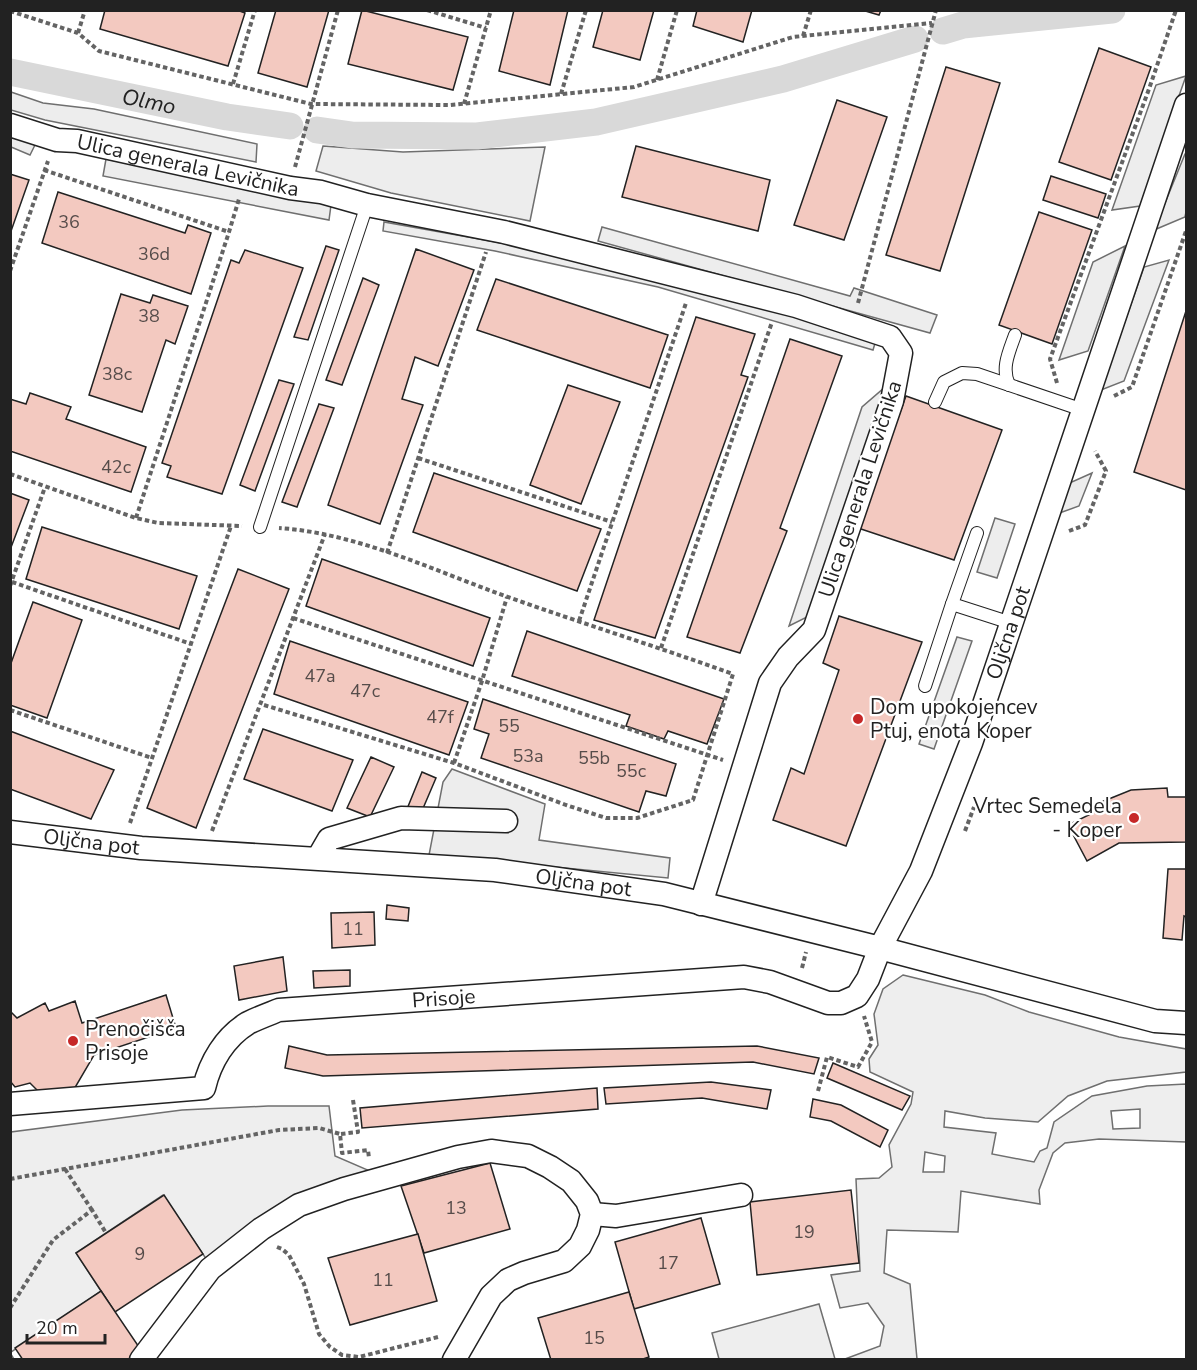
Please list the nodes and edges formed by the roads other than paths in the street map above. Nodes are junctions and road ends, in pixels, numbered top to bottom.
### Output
1 (1186, 105) edge
2 (10, 125) edge
3 (367, 205) junction
4 (1015, 335) dead end
5 (1009, 385) junction
6 (935, 402) dead end
7 (1073, 407) junction
8 (260, 527) road end
9 (977, 533) dead end
10 (952, 604) junction
11 (1011, 623) junction
12 (925, 686) dead end
13 (506, 821) dead end
14 (10, 832) edge
15 (318, 858) junction
16 (701, 903) junction
17 (880, 948) junction
18 (1186, 1023) edge
19 (10, 1104) edge
20 (741, 1195) dead end
21 (592, 1214) junction
22 (141, 1359) edge
23 (454, 1359) edge

1 - 7 street, Oljčna pot
2 - 3 street, Ulica generala Levičnika
3 - 8 lane
3 - 16 street, Ulica generala Levičnika
4 - 5 lane
5 - 6 lane
5 - 7 lane
7 - 11 street, Oljčna pot
9 - 10 lane
10 - 11 lane
10 - 12 lane
11 - 17 street, Oljčna pot
13 - 15 street
14 - 15 street, Oljčna pot
15 - 16 street, Oljčna pot
16 - 17 street, Oljčna pot
17 - 18 street, Oljčna pot
17 - 19 street, Prisoje
20 - 21 street
21 - 22 street
21 - 23 street

